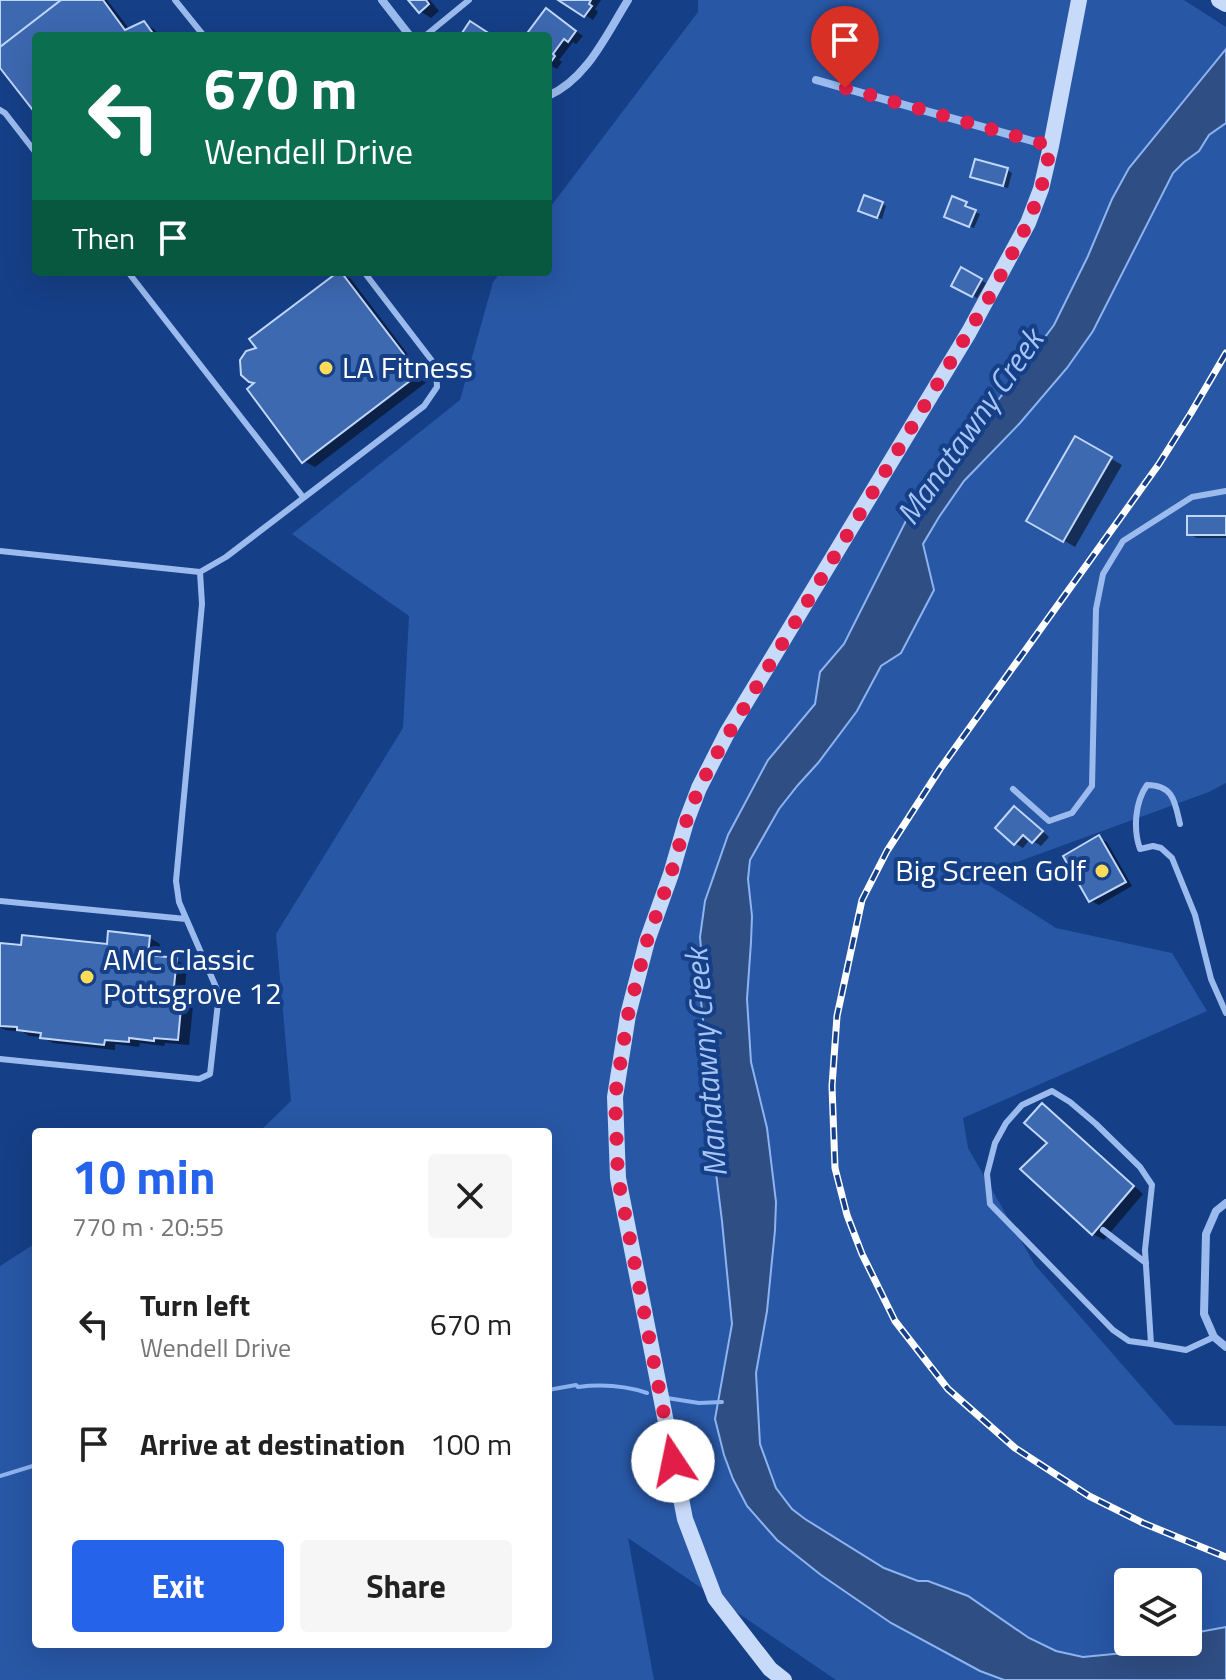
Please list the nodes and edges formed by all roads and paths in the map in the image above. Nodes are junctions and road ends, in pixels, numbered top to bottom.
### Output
1 (175, 0) edge
2 (382, 0) edge
3 (469, 0) edge
4 (628, 0) edge
5 (1079, 0) edge
6 (1219, 0) edge
7 (1226, 4) edge
8 (201, 32) edge
9 (407, 32) edge
10 (430, 32) edge
11 (816, 80) dead end
12 (552, 94) edge
13 (0, 110) edge
14 (1051, 146) junction
15 (32, 148) edge
16 (131, 276) edge
17 (367, 276) edge
18 (1226, 491) edge
19 (303, 497) junction
20 (0, 551) edge
21 (200, 572) junction
22 (1013, 789) dead end
23 (1180, 824) dead end
24 (0, 901) edge
25 (186, 919) junction
26 (1226, 1013) edge
27 (0, 1059) edge
28 (1226, 1203) edge
29 (1103, 1230) dead end
30 (1146, 1263) junction
31 (1214, 1337) junction
32 (1151, 1344) junction
33 (1226, 1347) edge
34 (784, 1680) edge

1 - 8 lane
2 - 9 street
3 - 10 lane
4 - 12 street
5 - 14 street
6 - 7 street
11 - 14 street
13 - 15 lane
14 - 34 street
16 - 19 lane
17 - 19 lane
18 - 22 lane
19 - 21 lane
20 - 21 lane
21 - 25 lane
23 - 26 lane
24 - 25 lane
25 - 27 lane
28 - 31 street
29 - 30 lane
30 - 32 lane
30 - 32 lane
31 - 32 lane
31 - 33 street

